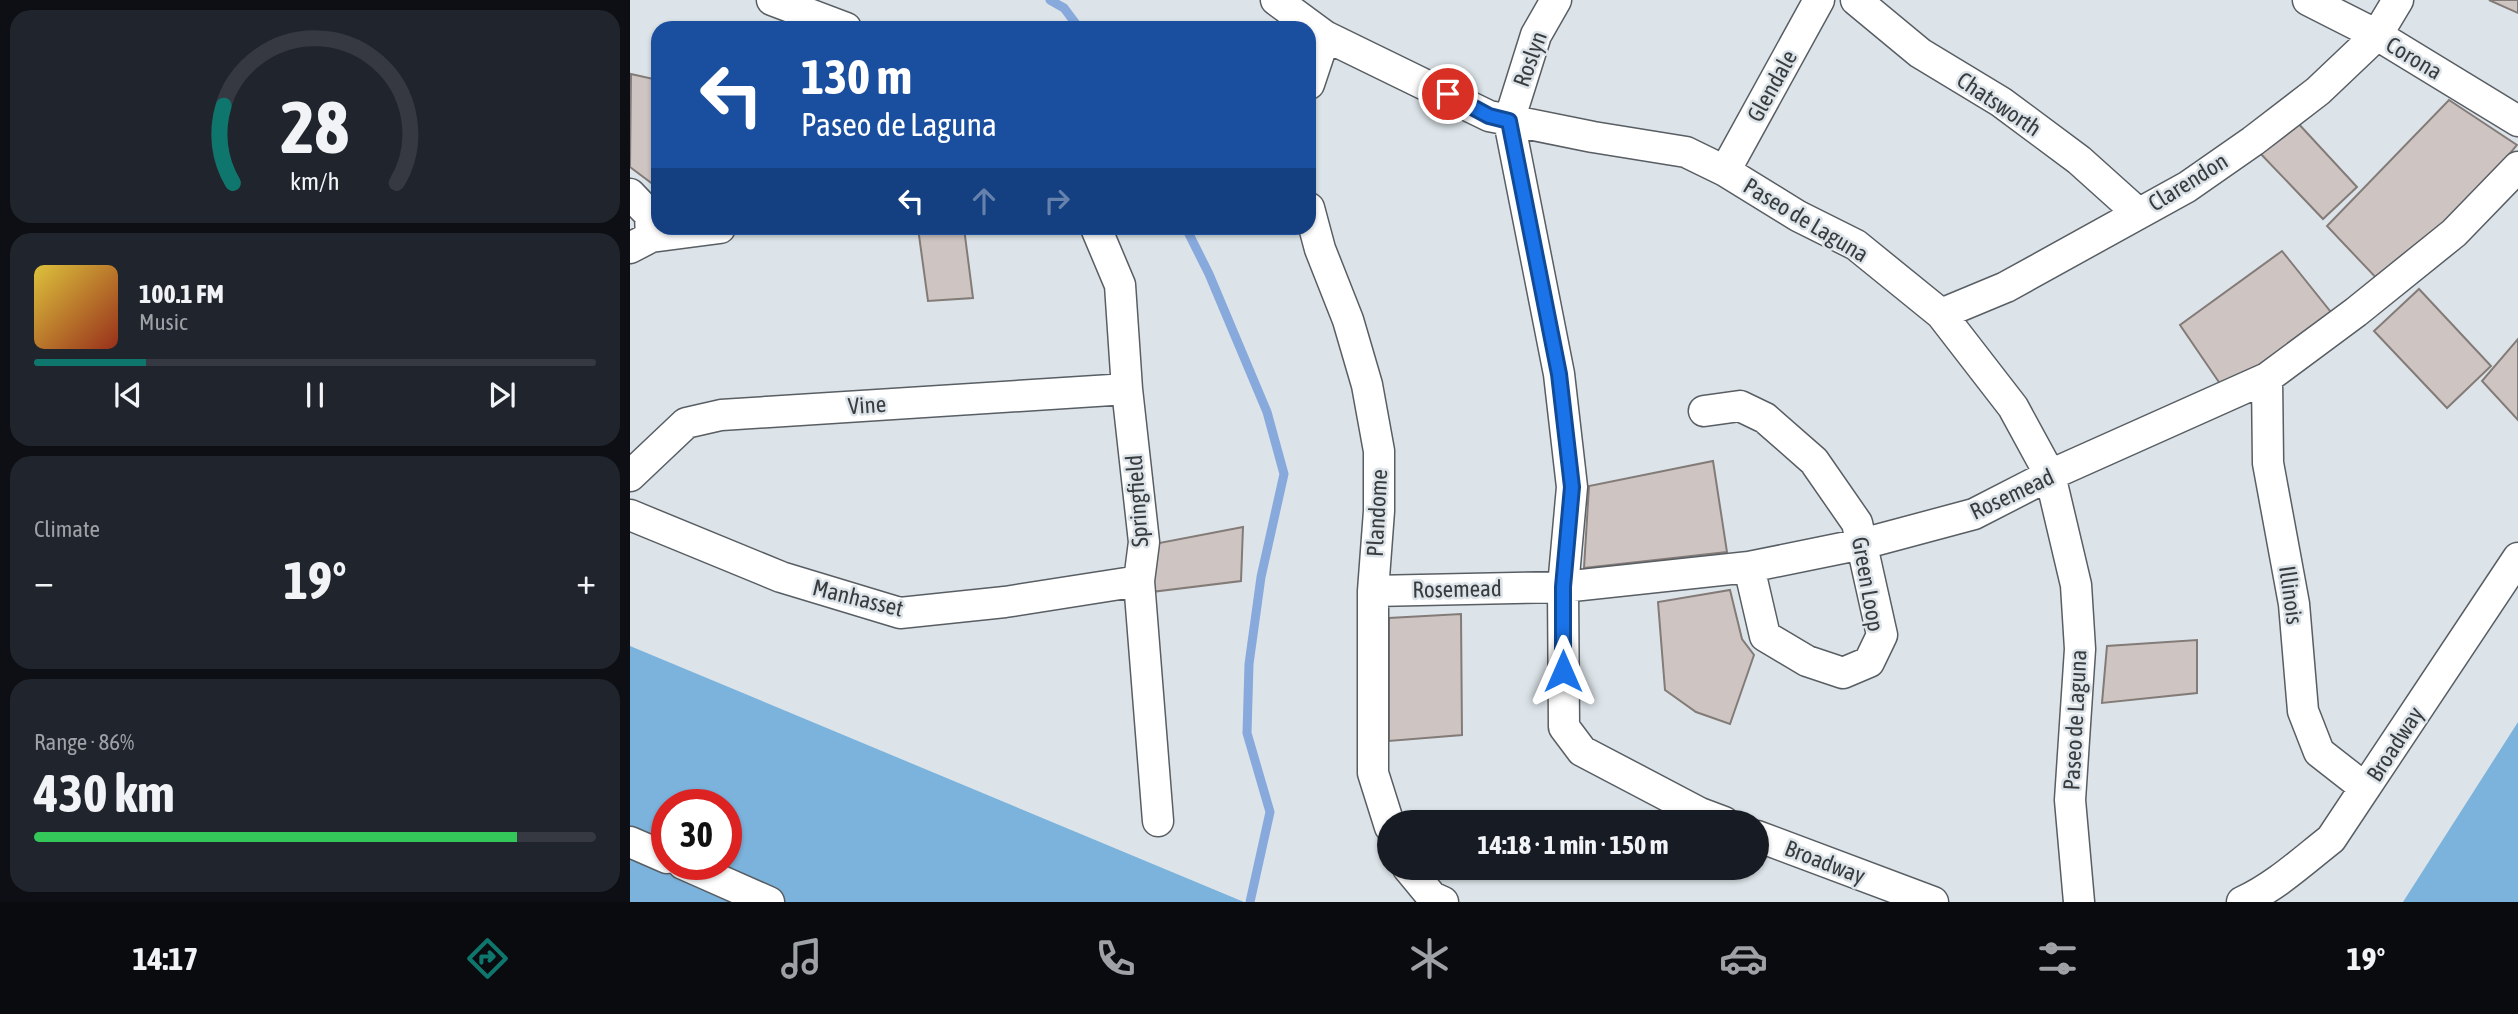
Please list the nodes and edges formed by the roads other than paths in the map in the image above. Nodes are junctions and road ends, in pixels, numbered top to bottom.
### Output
1 (772, 0) edge
2 (1556, 0) edge
3 (1819, 0) edge
4 (1856, 0) edge
5 (2308, 0) edge
6 (2398, 0) edge
7 (1294, 5) edge
8 (828, 21) edge
9 (1310, 21) edge
10 (1316, 27) edge
11 (1325, 36) junction
12 (2377, 36) junction
13 (1316, 63) edge
14 (1509, 121) junction
15 (2518, 121) edge
16 (2518, 167) edge
17 (1725, 171) junction
18 (630, 194) edge
19 (2138, 213) junction
20 (1316, 234) edge
21 (683, 235) edge
22 (1099, 235) edge
23 (640, 243) edge
24 (1941, 314) junction
25 (2267, 378) junction
26 (1127, 389) junction
27 (1704, 411) dead end
28 (2050, 475) junction
29 (630, 476) edge
30 (630, 514) edge
31 (1862, 544) junction
32 (2518, 558) edge
33 (1749, 567) junction
34 (1139, 581) junction
35 (1563, 587) junction
36 (1373, 591) junction
37 (2365, 789) junction
38 (1385, 810) edge
39 (1694, 810) edge
40 (1158, 821) dead end
41 (1769, 840) edge
42 (630, 842) edge
43 (651, 851) edge
44 (719, 880) edge
45 (1418, 880) edge
46 (769, 902) edge
47 (1443, 902) edge
48 (1933, 902) edge
49 (2079, 902) edge
50 (2242, 902) edge

1 - 8 street
2 - 14 street, Roslyn
3 - 17 street, Glendale
4 - 19 street, Chatsworth
5 - 12 street, Corona
6 - 12 street, Clarendon
7 - 9 street, Paseo de Laguna
10 - 11 street, Paseo de Laguna
11 - 13 street
11 - 14 street, Paseo de Laguna
12 - 15 street, Corona
12 - 19 street, Clarendon
14 - 17 street, Paseo de Laguna
14 - 35 street
16 - 25 street, Rosemead
17 - 24 street, Paseo de Laguna
18 - 23 street
19 - 24 street, Clarendon
20 - 36 street, Plandome
21 - 23 street
22 - 26 street, Springfield
24 - 28 street, Paseo de Laguna
25 - 28 street, Rosemead
25 - 37 street, Illinois
26 - 29 street, Vine
26 - 34 street, Springfield
27 - 31 street, Green Loop
28 - 31 street, Rosemead
28 - 49 street, Paseo de Laguna
30 - 34 street, Manhasset
31 - 33 street, Rosemead
31 - 33 street, Green Loop
32 - 37 street, Broadway
33 - 35 street, Rosemead
34 - 40 street, Springfield
35 - 36 street, Rosemead
35 - 39 street
36 - 38 street, Plandome
37 - 50 street, Broadway
41 - 48 street, Broadway
42 - 43 street
44 - 46 street
45 - 47 street

